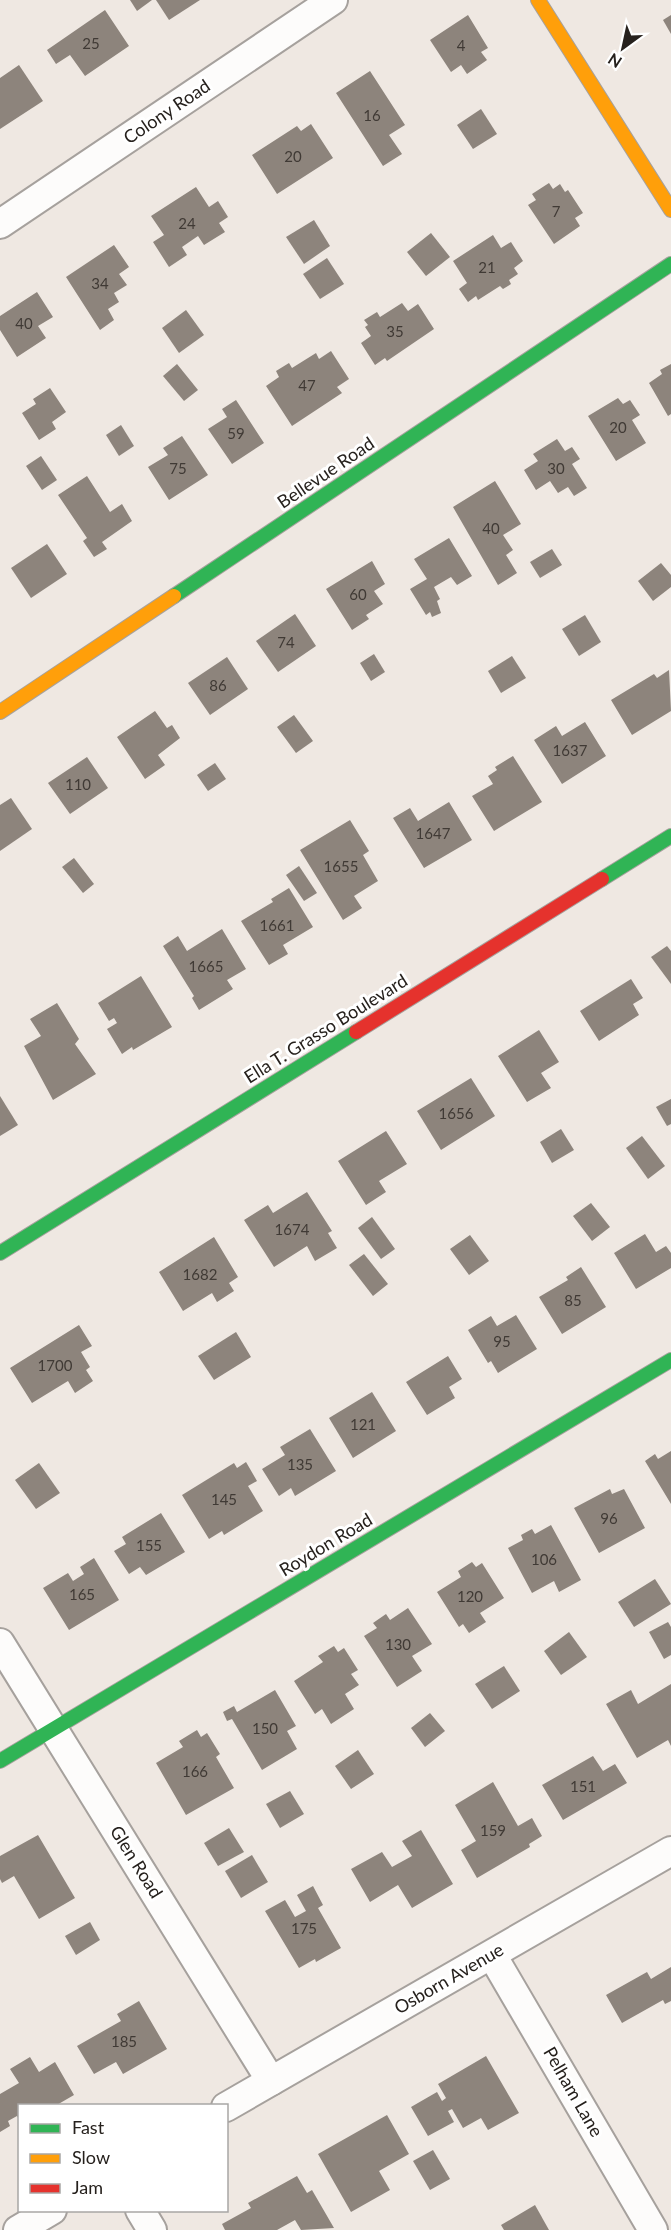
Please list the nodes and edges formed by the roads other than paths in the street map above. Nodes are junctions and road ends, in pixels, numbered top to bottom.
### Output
1 (333, 0) edge
2 (538, 0) edge
3 (671, 210) edge
4 (0, 224) edge
5 (671, 264) edge
6 (0, 712) edge
7 (671, 836) edge
8 (0, 1254) edge
9 (671, 1360) edge
10 (0, 1643) edge
11 (54, 1730) junction
12 (0, 1761) edge
13 (671, 1851) edge
14 (492, 1955) junction
15 (271, 2081) junction
16 (228, 2106) edge
17 (50, 2212) edge
18 (141, 2212) edge
19 (18, 2230) edge
20 (152, 2230) edge
21 (653, 2230) edge

1 - 4 street, Colony Road
2 - 3 street
5 - 6 street, Bellevue Road
7 - 8 street, Ella T. Grasso Boulevard
9 - 11 street, Roydon Road
10 - 11 street, Glen Road
11 - 12 street, Roydon Road
11 - 15 street, Glen Road
13 - 14 street, Osborn Avenue
14 - 15 street, Osborn Avenue
14 - 21 street, Pelham Lane
15 - 16 street, Osborn Avenue
17 - 19 street
18 - 20 street

